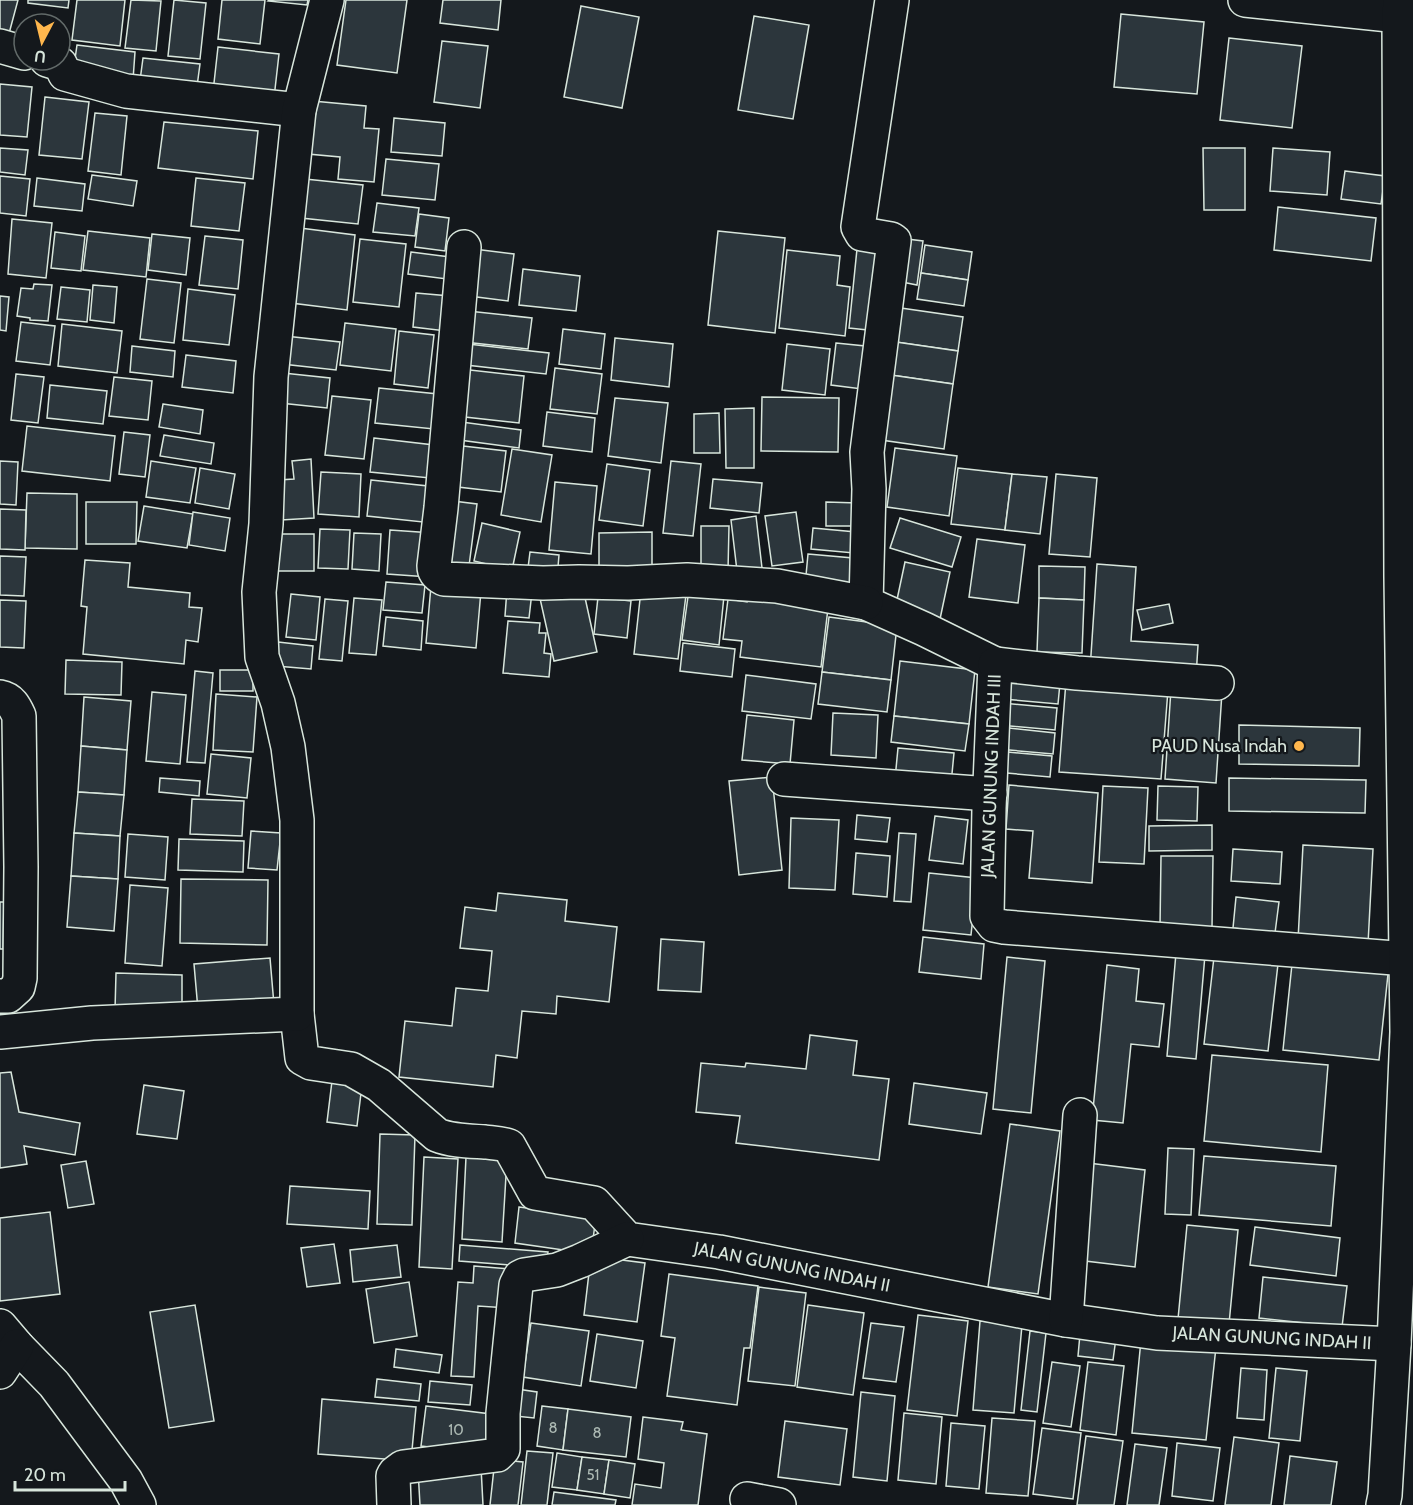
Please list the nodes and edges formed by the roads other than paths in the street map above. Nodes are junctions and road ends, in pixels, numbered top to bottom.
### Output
1 (327, 0) edge
2 (892, 0) edge
3 (1245, 0) edge
4 (1400, 8) edge
5 (64, 72) edge
6 (298, 110) junction
7 (1406, 117) edge
8 (464, 247) dead end
9 (1407, 400) edge
10 (866, 603) junction
11 (995, 664) junction
12 (1217, 683) dead end
13 (0, 696) edge
14 (783, 779) dead end
15 (990, 794) junction
16 (11, 867) edge
17 (1407, 959) junction
18 (0, 996) edge
19 (297, 1014) junction
20 (0, 1032) edge
21 (1410, 1032) edge
22 (1080, 1115) dead end
23 (627, 1239) junction
24 (1066, 1320) junction
25 (6, 1348) edge
26 (1400, 1355) edge
27 (747, 1499) dead end
28 (139, 1505) edge
29 (394, 1505) edge
30 (779, 1505) edge
31 (1383, 1505) edge

1 - 6 street
2 - 10 street
3 - 4 street
4 - 7 street
5 - 6 street
6 - 19 street
7 - 9 street
8 - 10 street, JALAN GUNUNG INDAH III
9 - 17 street
10 - 11 street, JALAN GUNUNG INDAH III
11 - 12 street
11 - 15 street, JALAN GUNUNG INDAH III
13 - 16 street
14 - 15 street
15 - 17 street, JALAN GUNUNG INDAH III
16 - 18 street
17 - 21 street
19 - 20 street
19 - 23 street
21 - 26 street
22 - 24 street
23 - 24 street, JALAN GUNUNG INDAH II
23 - 29 street
24 - 26 street, JALAN GUNUNG INDAH II
25 - 28 street
26 - 31 street
27 - 30 street

